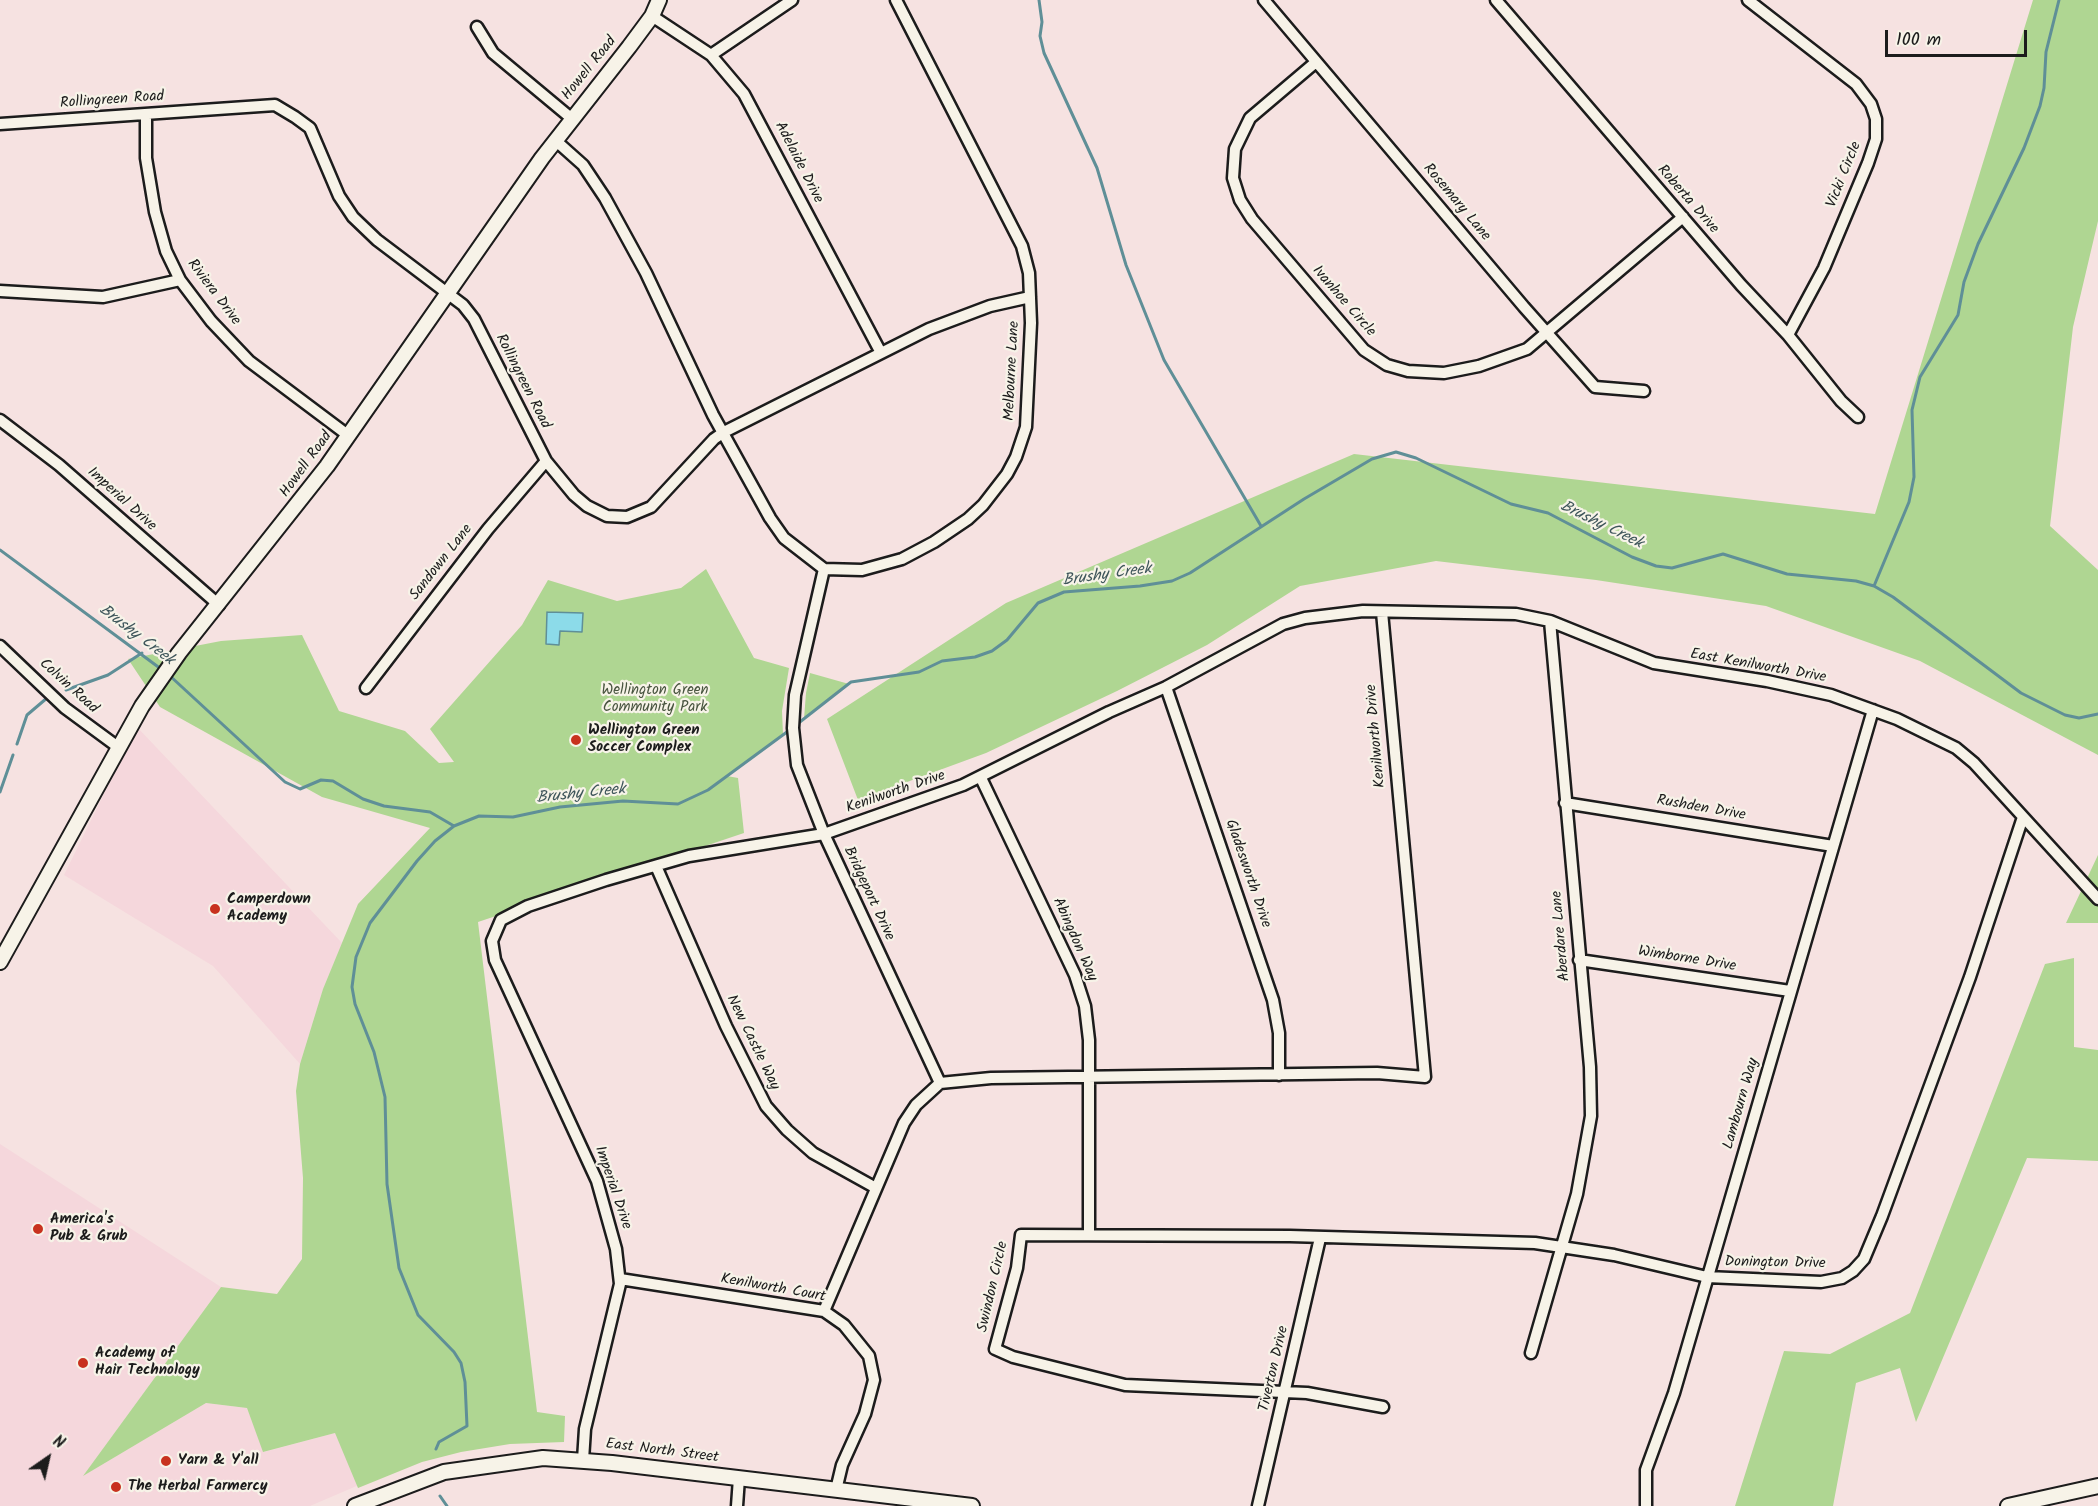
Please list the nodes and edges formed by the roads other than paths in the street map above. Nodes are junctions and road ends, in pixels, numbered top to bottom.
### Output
1 (659, 0) edge
2 (792, 0) edge
3 (896, 0) edge
4 (1264, 0) edge
5 (1496, 0) edge
6 (1748, 0) edge
7 (652, 16) junction
8 (477, 27) dead end
9 (711, 55) junction
10 (1316, 62) junction
11 (146, 114) junction
12 (571, 118) junction
13 (0, 124) edge
14 (555, 140) junction
15 (1683, 217) junction
16 (180, 280) junction
17 (0, 291) edge
18 (448, 293) junction
19 (1030, 297) junction
20 (1547, 333) junction
21 (1788, 335) junction
22 (881, 353) junction
23 (1644, 392) dead end
24 (1858, 417) dead end
25 (0, 420) edge
26 (724, 432) junction
27 (349, 436) junction
28 (546, 461) junction
29 (824, 569) junction
30 (219, 604) junction
31 (1382, 612) junction
32 (1550, 621) junction
33 (0, 646) edge
34 (1166, 687) junction
35 (366, 688) dead end
36 (1873, 710) junction
37 (118, 747) junction
38 (981, 778) junction
39 (1565, 803) junction
40 (2023, 817) junction
41 (824, 834) junction
42 (1833, 846) junction
43 (657, 866) junction
44 (2098, 899) edge
45 (492, 941) joint
46 (1579, 960) junction
47 (0, 962) edge
48 (1791, 991) junction
49 (1279, 1075) junction
50 (1089, 1077) junction
51 (940, 1083) junction
52 (876, 1188) junction
53 (1089, 1235) junction
54 (1320, 1238) junction
55 (1563, 1245) junction
56 (1707, 1277) junction
57 (620, 1279) junction
58 (824, 1311) junction
59 (1532, 1353) dead end
60 (1285, 1391) junction
61 (1383, 1407) dead end
62 (583, 1460) junction
63 (739, 1478) junction
64 (2098, 1486) edge
65 (836, 1490) junction
66 (355, 1506) edge
67 (737, 1506) edge
68 (972, 1506) edge
69 (1258, 1506) edge
70 (1646, 1506) edge
71 (2008, 1506) edge

1 - 7 main road, Howell Road
2 - 9 street
3 - 19 street, Melbourne Lane
4 - 10 street, Rosemary Lane
5 - 15 street, Roberta Drive
6 - 21 street, Vicki Circle
7 - 9 street, Adelaide Drive
7 - 12 main road, Howell Road
8 - 12 street
9 - 22 street, Adelaide Drive
10 - 20 street, Rosemary Lane
10 - 20 street, Ivanhoe Circle
11 - 13 street, Rollingreen Road
11 - 16 street, Riviera Drive
11 - 18 street, Rollingreen Road
12 - 14 main road, Howell Road
14 - 18 main road, Howell Road
14 - 26 street
15 - 20 street, Ivanhoe Circle
15 - 21 street, Roberta Drive
16 - 17 street
16 - 27 street, Riviera Drive
18 - 27 main road, Howell Road
18 - 28 street, Rollingreen Road
19 - 22 street, Rollingreen Road
19 - 29 street, Melbourne Lane
20 - 23 street, Rosemary Lane
21 - 24 street, Roberta Drive
22 - 26 street, Rollingreen Road
25 - 30 street, Imperial Drive
26 - 28 street, Rollingreen Road
26 - 29 street
27 - 30 main road, Howell Road
28 - 35 street, Sandown Lane
29 - 41 street, Bridgeport Drive
30 - 37 main road, Howell Road
31 - 32 street, East Kenilworth Drive
31 - 34 street, Kenilworth Drive
31 - 49 street, Kenilworth Drive
32 - 36 street, East Kenilworth Drive
32 - 39 street, Aberdare Lane
33 - 37 street, Colvin Road
34 - 38 street, Kenilworth Drive
34 - 49 street, Gladesworth Drive
36 - 40 street, East Kenilworth Drive
36 - 42 street, Lambourn Way
37 - 47 main road, Howell Road
38 - 41 street, Kenilworth Drive
38 - 50 street, Abingdon Way
39 - 42 street, Rushden Drive
39 - 46 street, Aberdare Lane
40 - 44 street, East Kenilworth Drive
40 - 56 street, Donington Drive
41 - 43 street, Kenilworth Drive
41 - 51 street, Bridgeport Drive
42 - 48 street, Lambourn Way
43 - 45 street, Kenilworth Drive
43 - 52 street, New Castle Way
45 - 57 street, Imperial Drive
46 - 48 street, Wimborne Drive
46 - 55 street, Aberdare Lane
48 - 56 street, Lambourn Way
49 - 50 street, Kenilworth Drive
50 - 51 street, Kenilworth Drive
50 - 53 street, Abingdon Way
51 - 52 street
52 - 58 street
53 - 54 street, Swindon Circle
53 - 60 street, Swindon Circle
54 - 55 street, Donington Drive
54 - 60 street, Tiverton Drive
55 - 56 street, Donington Drive
55 - 59 street, Aberdare Lane
56 - 70 street, Lambourn Way
57 - 58 street, Kenilworth Court
57 - 62 street, Imperial Drive
58 - 65 street, Kenilworth Court
60 - 61 street
60 - 69 street, Tiverton Drive
62 - 63 main road, East North Street
62 - 66 main road, East North Street
63 - 65 main road, East North Street
63 - 67 street
64 - 71 main road
65 - 68 main road, East North Street

